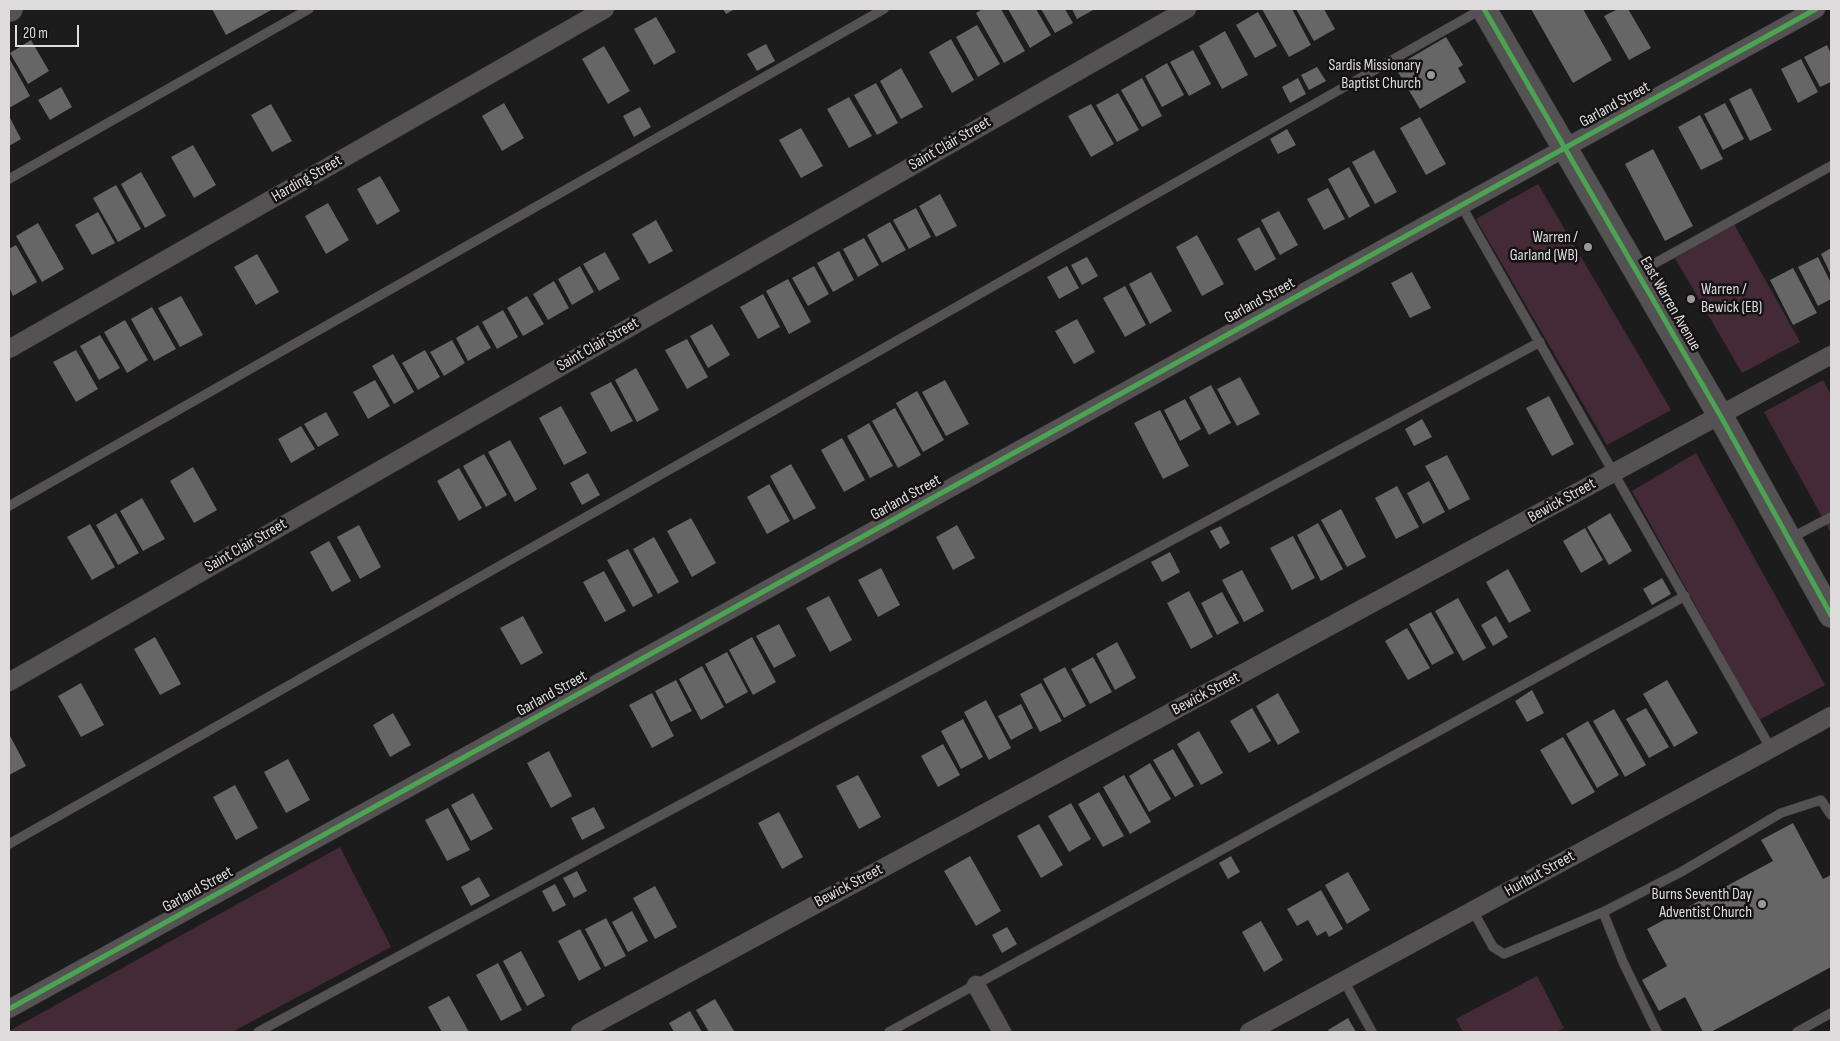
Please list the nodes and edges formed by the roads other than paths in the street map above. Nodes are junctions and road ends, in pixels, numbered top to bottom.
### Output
1 (309, 9) edge
2 (605, 9) edge
3 (884, 9) edge
4 (1187, 9) edge
5 (1483, 9) edge
6 (1816, 9) edge
7 (1565, 147) junction
8 (1831, 166) edge
9 (9, 179) edge
10 (1461, 205) junction
11 (1637, 273) junction
12 (1540, 342) junction
13 (9, 348) edge
14 (1831, 355) edge
15 (1720, 415) junction
16 (1614, 472) junction
17 (9, 506) edge
18 (1831, 517) edge
19 (1789, 539) junction
20 (1685, 596) junction
21 (1831, 614) edge
22 (9, 682) edge
23 (1831, 716) edge
24 (1771, 749) junction
25 (1831, 814) edge
26 (9, 844) edge
27 (1473, 911) junction
28 (1603, 912) junction
29 (1344, 981) junction
30 (976, 985) junction
31 (9, 1009) edge
32 (1831, 1013) edge
33 (258, 1032) edge
34 (580, 1032) edge
35 (889, 1032) edge
36 (1002, 1032) edge
37 (1249, 1032) edge
38 (1372, 1032) edge
39 (1657, 1032) edge
40 (1797, 1032) edge

1 - 9 lane
2 - 13 street, Harding Street
3 - 17 lane
4 - 22 street, Saint Clair Street
5 - 7 main road, East Warren Avenue
5 - 26 lane
6 - 7 street, Garland Street
7 - 10 street, Garland Street
7 - 11 main road, East Warren Avenue
8 - 11 lane
10 - 12 lane
10 - 31 street, Garland Street
11 - 15 main road, East Warren Avenue
12 - 16 lane
12 - 33 lane
14 - 15 street, Bewick Street
15 - 16 street, Bewick Street
15 - 19 main road, East Warren Avenue
16 - 20 lane
16 - 34 street, Bewick Street
18 - 19 lane
19 - 21 main road, East Warren Avenue
20 - 24 lane
20 - 30 lane
23 - 24 street, Hurlbut Street
24 - 27 street, Hurlbut Street
25 - 28 lane
27 - 28 lane
27 - 29 street, Hurlbut Street
28 - 39 lane
29 - 37 street, Hurlbut Street
29 - 38 lane
30 - 35 lane
30 - 36 street
32 - 40 lane

